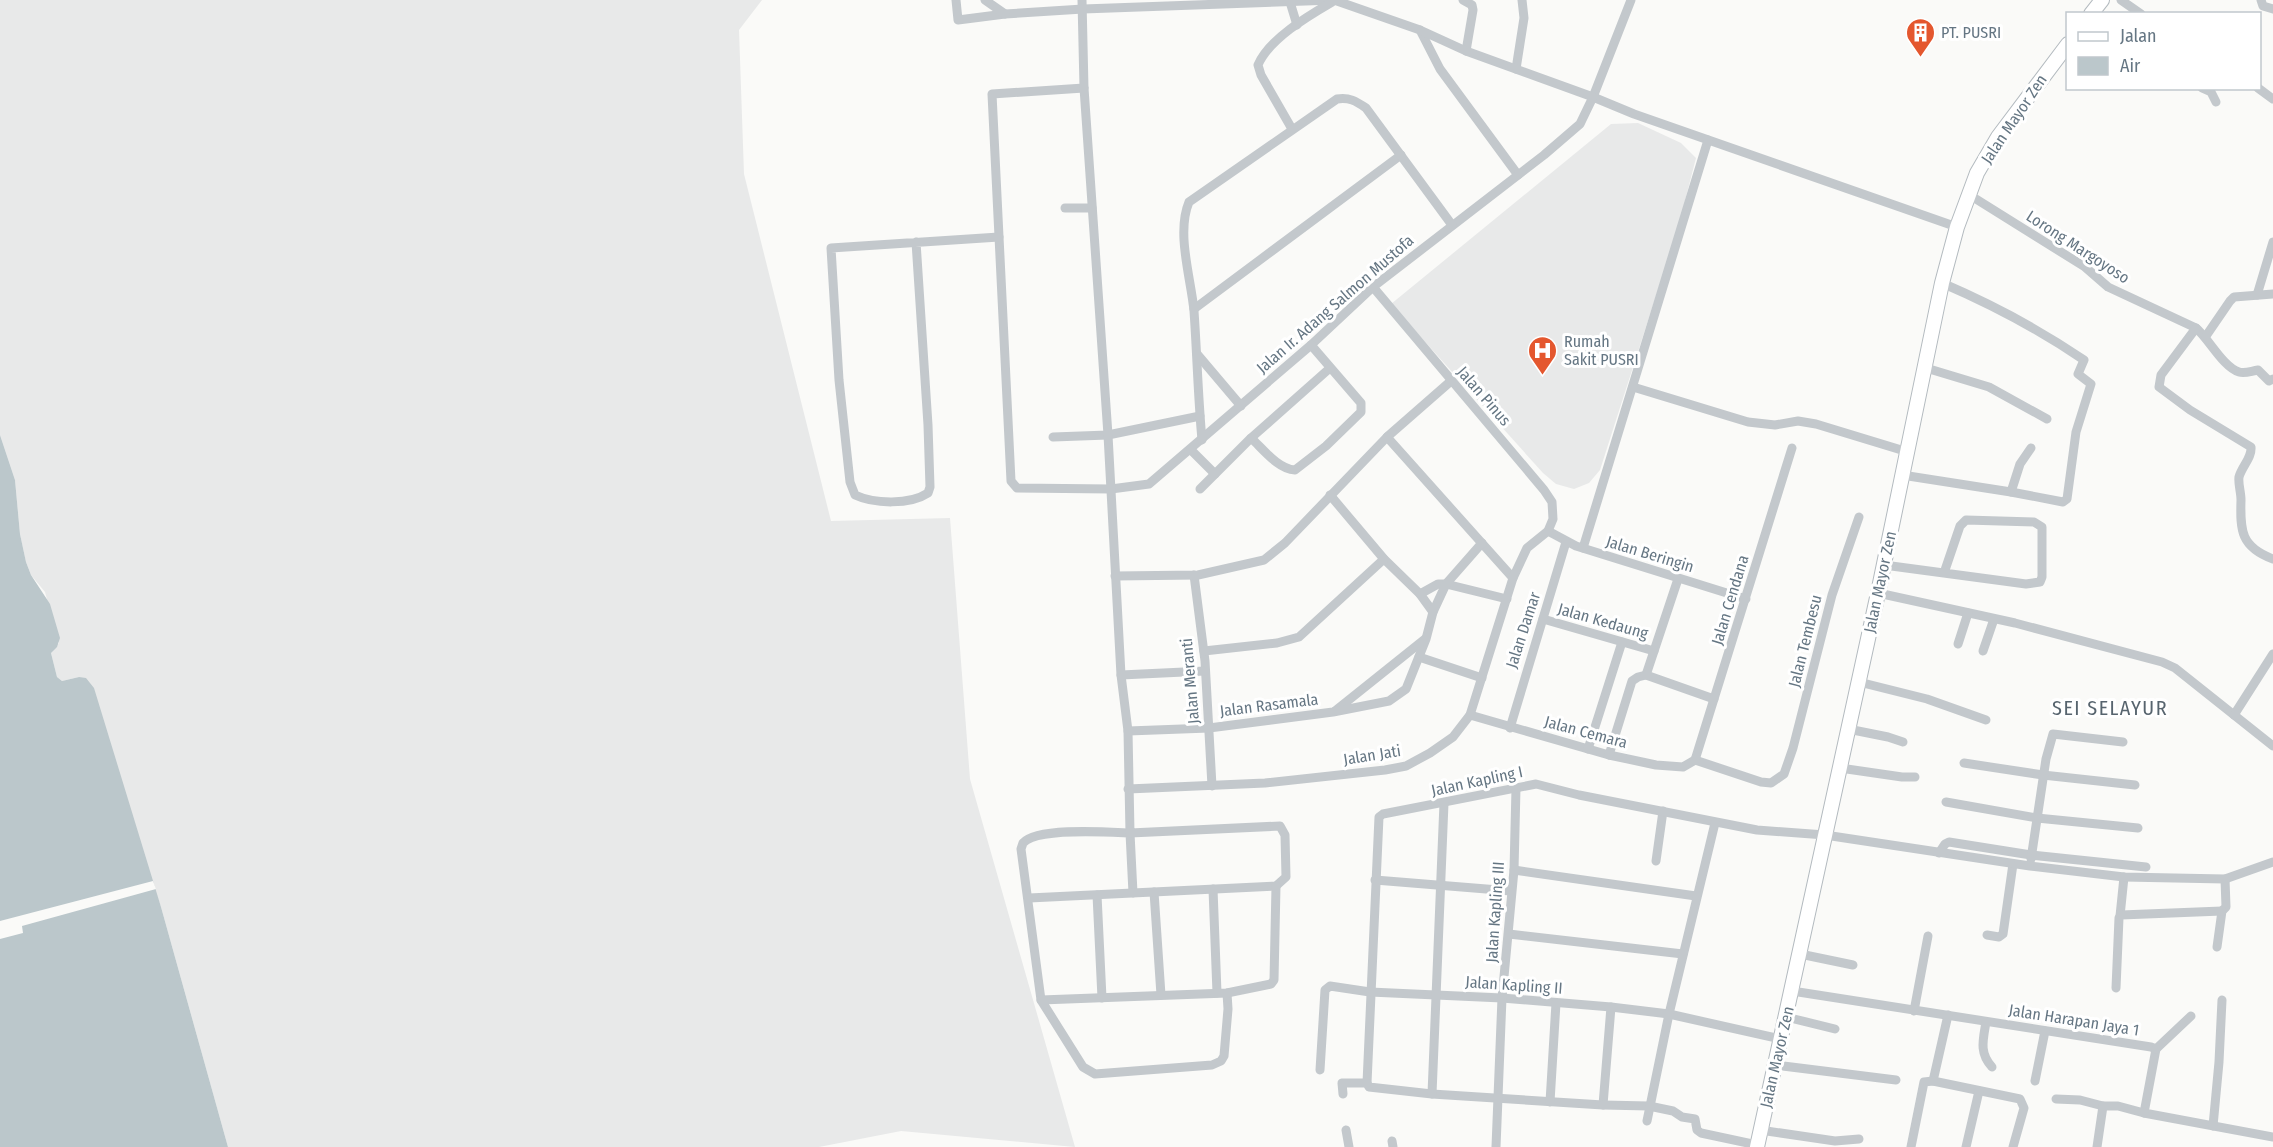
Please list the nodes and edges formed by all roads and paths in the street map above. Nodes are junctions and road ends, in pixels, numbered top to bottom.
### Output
1 (956, 0) edge
2 (985, 0) edge
3 (1334, 0) edge
4 (1463, 0) edge
5 (1522, 0) edge
6 (1631, 0) edge
7 (2102, 0) edge
8 (2121, 0) edge
9 (2261, 0) edge
10 (1290, 2) junction
11 (1474, 3) edge
12 (1083, 4) edge
13 (2273, 9) edge
14 (2093, 12) edge
15 (2137, 12) edge
16 (1005, 14) junction
17 (1297, 25) junction
18 (1420, 30) junction
19 (2066, 45) edge
20 (1466, 51) junction
21 (1516, 69) junction
22 (1084, 88) junction
23 (2206, 90) edge
24 (2261, 90) edge
25 (1593, 97) junction
26 (2273, 99) edge
27 (2216, 102) dead end
28 (1292, 129) junction
29 (1708, 140) junction
30 (1401, 155) junction
31 (1518, 175) junction
32 (1968, 194) junction
33 (1065, 208) dead end
34 (1092, 208) junction
35 (1452, 225) junction
36 (1957, 227) junction
37 (999, 237) junction
38 (916, 242) junction
39 (2273, 242) edge
40 (1942, 283) junction
41 (1373, 287) junction
42 (2273, 294) edge
43 (2257, 295) junction
44 (1194, 309) junction
45 (2196, 328) junction
46 (2206, 336) junction
47 (1311, 345) junction
48 (1197, 354) junction
49 (1330, 368) junction
50 (1926, 368) junction
51 (1451, 381) junction
52 (2272, 382) edge
53 (1633, 387) junction
54 (1241, 406) junction
55 (1200, 416) junction
56 (2047, 419) dead end
57 (1108, 435) junction
58 (1053, 437) dead end
59 (1387, 437) junction
60 (1251, 438) junction
61 (1202, 440) junction
62 (2031, 447) dead end
63 (1792, 448) dead end
64 (1191, 450) junction
65 (1908, 452) junction
66 (1215, 474) junction
67 (1902, 475) junction
68 (1111, 489) junction
69 (1200, 489) dead end
70 (2010, 492) junction
71 (1330, 495) junction
72 (1858, 517) dead end
73 (1548, 531) junction
74 (1566, 542) junction
75 (1482, 543) junction
76 (1583, 548) junction
77 (1384, 559) junction
78 (2273, 559) edge
79 (1884, 565) junction
80 (1944, 573) junction
81 (1194, 575) junction
82 (1115, 576) junction
83 (1513, 578) junction
84 (1678, 579) junction
85 (1446, 584) junction
86 (1878, 593) junction
87 (1420, 594) junction
88 (1507, 599) junction
89 (1746, 599) junction
90 (1433, 612) junction
91 (1968, 613) junction
92 (1543, 619) junction
93 (1994, 619) junction
94 (1426, 639) junction
95 (1622, 642) junction
96 (1958, 644) dead end
97 (1204, 651) junction
98 (1654, 651) junction
99 (1983, 651) dead end
100 (2273, 654) edge
101 (1419, 657) junction
102 (1205, 671) junction
103 (1121, 675) junction
104 (1646, 675) junction
105 (1482, 678) junction
106 (1859, 682) junction
107 (1714, 699) junction
108 (1333, 712) junction
109 (1470, 715) junction
110 (2234, 715) junction
111 (1986, 720) dead end
112 (1209, 728) junction
113 (1510, 728) junction
114 (1848, 729) junction
115 (1128, 731) junction
116 (1903, 742) dead end
117 (2123, 742) dead end
118 (2273, 746) edge
119 (1588, 749) junction
120 (1609, 755) junction
121 (1695, 759) junction
122 (1964, 763) dead end
123 (1840, 768) junction
124 (2043, 775) junction
125 (1914, 777) dead end
126 (2135, 785) dead end
127 (1212, 786) junction
128 (1516, 788) junction
129 (1128, 789) junction
130 (1946, 802) dead end
131 (1444, 803) junction
132 (1663, 810) junction
133 (2037, 818) junction
134 (1714, 823) junction
135 (2138, 828) dead end
136 (1130, 832) junction
137 (1825, 835) junction
138 (1939, 853) junction
139 (2031, 855) junction
140 (1656, 861) dead end
141 (2273, 862) edge
142 (2013, 864) junction
143 (2030, 866) junction
144 (2146, 867) dead end
145 (1514, 870) junction
146 (2124, 878) junction
147 (2225, 879) junction
148 (1375, 880) junction
149 (1276, 886) junction
150 (1440, 887) junction
151 (1213, 889) junction
152 (1511, 891) junction
153 (1155, 892) junction
154 (1133, 893) junction
155 (1097, 895) junction
156 (1696, 896) junction
157 (1029, 898) junction
158 (2222, 911) junction
159 (2120, 916) junction
160 (1509, 934) junction
161 (1987, 935) dead end
162 (1928, 936) dead end
163 (2217, 946) dead end
164 (1683, 954) junction
165 (1800, 954) junction
166 (1853, 965) dead end
167 (2116, 988) dead end
168 (1792, 991) junction
169 (1370, 992) junction
170 (1222, 993) junction
171 (1161, 995) junction
172 (1435, 995) junction
173 (1102, 998) junction
174 (1502, 998) junction
175 (1041, 1000) junction
176 (2222, 1000) dead end
177 (1556, 1003) junction
178 (1611, 1006) junction
179 (1914, 1011) junction
180 (1669, 1014) junction
181 (1948, 1015) junction
182 (2191, 1016) dead end
183 (1786, 1017) junction
184 (1986, 1022) junction
185 (1835, 1029) dead end
186 (2045, 1031) junction
187 (1781, 1039) junction
188 (2156, 1049) junction
189 (1775, 1065) junction
190 (1992, 1068) dead end
191 (1320, 1070) dead end
192 (1896, 1080) dead end
193 (1933, 1081) junction
194 (2035, 1081) dead end
195 (1367, 1083) junction
196 (1979, 1091) junction
197 (1343, 1094) dead end
198 (1432, 1094) junction
199 (1499, 1098) junction
200 (2056, 1099) dead end
201 (1551, 1102) junction
202 (1603, 1105) junction
203 (1649, 1106) junction
204 (2103, 1106) junction
205 (2144, 1113) junction
206 (1647, 1121) dead end
207 (2213, 1126) junction
208 (1346, 1130) dead end
209 (1761, 1130) junction
210 (2273, 1137) edge
211 (1859, 1139) dead end
212 (1757, 1146) edge
213 (1349, 1147) edge
214 (1496, 1147) edge
215 (1911, 1147) edge
216 (1966, 1147) edge
217 (2013, 1147) edge
218 (2097, 1147) edge

1 - 16 street
2 - 16 street
3 - 10 street
3 - 17 street
3 - 18 street
4 - 11 street
5 - 21 street
6 - 25 street, Jalan Ir. Adang Salmon Mustofa
7 - 14 street
8 - 15 street
9 - 13 street
10 - 12 street
10 - 17 street
11 - 20 street
12 - 16 street
12 - 22 street
17 - 28 street
18 - 20 street
18 - 31 street
19 - 32 street, Jalan Mayor Zen
20 - 21 street
21 - 25 street
22 - 34 street
22 - 37 street, Jalan Ir. Adang Salmon Mustofa
23 - 27 street
24 - 26 street
25 - 29 street
25 - 31 street, Jalan Ir. Adang Salmon Mustofa
28 - 30 street
28 - 44 street
29 - 36 street
29 - 53 street
30 - 35 street
30 - 44 street
31 - 35 street, Jalan Ir. Adang Salmon Mustofa
32 - 36 street, Jalan Mayor Zen
32 - 45 street, Lorong Margoyoso
33 - 34 street
34 - 57 street
35 - 41 street, Jalan Ir. Adang Salmon Mustofa
36 - 40 street, Jalan Mayor Zen
37 - 38 street
37 - 68 street, Jalan Ir. Adang Salmon Mustofa
38 - 38 street
39 - 43 street
40 - 50 street, Jalan Mayor Zen
40 - 70 street
41 - 47 street, Jalan Ir. Adang Salmon Mustofa
41 - 51 street, Jalan Pinus
42 - 43 street
43 - 46 street
44 - 48 street
45 - 46 street, Lorong Margoyoso
45 - 78 street
46 - 52 street, Lorong Margoyoso
47 - 49 street
47 - 54 street, Jalan Ir. Adang Salmon Mustofa
48 - 54 street
48 - 55 street
49 - 60 street
49 - 60 street
50 - 56 street
50 - 65 street, Jalan Mayor Zen
51 - 59 street
51 - 73 street, Jalan Pinus
53 - 65 street
53 - 76 street
54 - 61 street, Jalan Ir. Adang Salmon Mustofa
55 - 57 street
55 - 61 street
57 - 58 street
57 - 68 street
59 - 71 street
59 - 75 street
60 - 66 street
61 - 64 street, Jalan Ir. Adang Salmon Mustofa
62 - 70 street
63 - 89 street, Jalan Cendana
64 - 66 street
64 - 68 street, Jalan Ir. Adang Salmon Mustofa
65 - 67 street, Jalan Mayor Zen
66 - 69 street
67 - 70 street
67 - 79 street, Jalan Mayor Zen
68 - 82 street
71 - 77 street
71 - 81 street
72 - 121 street, Jalan Tembesu
73 - 74 street, Jalan Beringin
73 - 83 street, Jalan Jati
74 - 76 street, Jalan Beringin
74 - 92 street, Jalan Damar
75 - 83 street
75 - 85 street
76 - 84 street, Jalan Beringin
77 - 87 street
77 - 97 street
79 - 80 street
79 - 86 street, Jalan Mayor Zen
80 - 80 street
81 - 82 street
81 - 97 street, Jalan Meranti
82 - 103 street
83 - 88 street, Jalan Jati
84 - 89 street, Jalan Beringin
84 - 98 street
85 - 87 street
85 - 88 street
85 - 90 street
86 - 91 street
86 - 106 street, Jalan Mayor Zen
87 - 90 street
88 - 105 street, Jalan Jati
89 - 107 street, Jalan Cendana
90 - 94 street
91 - 93 street
91 - 96 street
92 - 95 street, Jalan Kedaung
92 - 113 street, Jalan Damar
93 - 99 street
93 - 110 street
94 - 101 street, Jalan Rasamala
94 - 108 street, Jalan Rasamala
95 - 98 street, Jalan Kedaung
95 - 119 street
97 - 102 street, Jalan Meranti
98 - 104 street
100 - 110 street
101 - 105 street
101 - 108 street, Jalan Rasamala
102 - 103 street
102 - 112 street, Jalan Meranti
103 - 115 street
104 - 107 street
104 - 120 street
105 - 109 street, Jalan Jati
106 - 111 street
106 - 114 street, Jalan Mayor Zen
107 - 121 street, Jalan Cendana
108 - 112 street, Jalan Rasamala
109 - 113 street, Jalan Cemara
109 - 127 street, Jalan Jati
110 - 118 street
112 - 115 street, Jalan Rasamala
112 - 127 street, Jalan Meranti
113 - 119 street, Jalan Cemara
114 - 116 street
114 - 123 street, Jalan Mayor Zen
115 - 129 street
117 - 124 street
119 - 120 street, Jalan Cemara
120 - 121 street, Jalan Cemara
122 - 124 street
123 - 125 street
123 - 137 street, Jalan Mayor Zen
124 - 126 street
124 - 133 street
127 - 129 street, Jalan Jati
128 - 131 street, Jalan Kapling I
128 - 132 street, Jalan Kapling I
128 - 145 street, Jalan Kapling III
129 - 136 street
130 - 133 street
131 - 148 street, Jalan Kapling I
131 - 150 street
132 - 134 street, Jalan Kapling I
132 - 140 street
133 - 135 street
133 - 139 street
134 - 137 street, Jalan Kapling I
134 - 156 street
136 - 149 street
136 - 154 street
136 - 157 street
137 - 138 street, Jalan Kapling I
137 - 165 street, Jalan Mayor Zen
138 - 139 street
138 - 142 street, Jalan Kapling I
139 - 143 street
139 - 144 street
141 - 147 street
142 - 143 street, Jalan Kapling I
142 - 161 street
143 - 146 street, Jalan Kapling I
145 - 152 street, Jalan Kapling III
145 - 156 street
146 - 147 street, Jalan Kapling I
146 - 159 street
147 - 158 street
148 - 150 street
148 - 169 street, Jalan Kapling I
149 - 151 street
149 - 170 street
150 - 152 street
150 - 172 street
151 - 153 street
151 - 170 street
152 - 160 street, Jalan Kapling III
153 - 154 street
153 - 171 street
154 - 155 street
155 - 157 street
155 - 173 street
156 - 164 street
157 - 175 street
158 - 159 street
158 - 163 street
159 - 167 street
160 - 164 street
160 - 174 street, Jalan Kapling III
162 - 179 street
164 - 180 street
165 - 166 street
165 - 168 street, Jalan Mayor Zen
168 - 179 street, Jalan Harapan Jaya 1
168 - 183 street, Jalan Mayor Zen
169 - 172 street, Jalan Kapling II
169 - 191 street, Jalan Kapling II
169 - 195 street, Jalan Kapling I
170 - 171 street
170 - 175 street
171 - 173 street
172 - 174 street, Jalan Kapling II
172 - 198 street
173 - 175 street
174 - 177 street, Jalan Kapling II
174 - 199 street, Jalan Kapling III
176 - 207 street
177 - 178 street, Jalan Kapling II
177 - 201 street
178 - 180 street, Jalan Kapling II
178 - 202 street
179 - 181 street, Jalan Harapan Jaya 1
180 - 187 street, Jalan Kapling II
180 - 203 street
181 - 184 street, Jalan Harapan Jaya 1
181 - 193 street
182 - 188 street
183 - 185 street
183 - 187 street, Jalan Mayor Zen
184 - 186 street, Jalan Harapan Jaya 1
184 - 190 street
186 - 188 street, Jalan Harapan Jaya 1
186 - 194 street
187 - 189 street, Jalan Mayor Zen
188 - 205 street, Jalan Harapan Jaya 1
189 - 192 street
189 - 209 street, Jalan Mayor Zen
193 - 196 street
193 - 215 street
195 - 197 street
195 - 198 street
196 - 216 street
196 - 217 street
198 - 199 street
199 - 201 street
199 - 214 street, Jalan Kapling III
200 - 204 street
201 - 202 street
202 - 203 street
203 - 206 street
203 - 212 street
204 - 205 street
204 - 218 street
205 - 207 street
207 - 210 street
208 - 213 street
209 - 211 street
209 - 212 street, Jalan Mayor Zen

